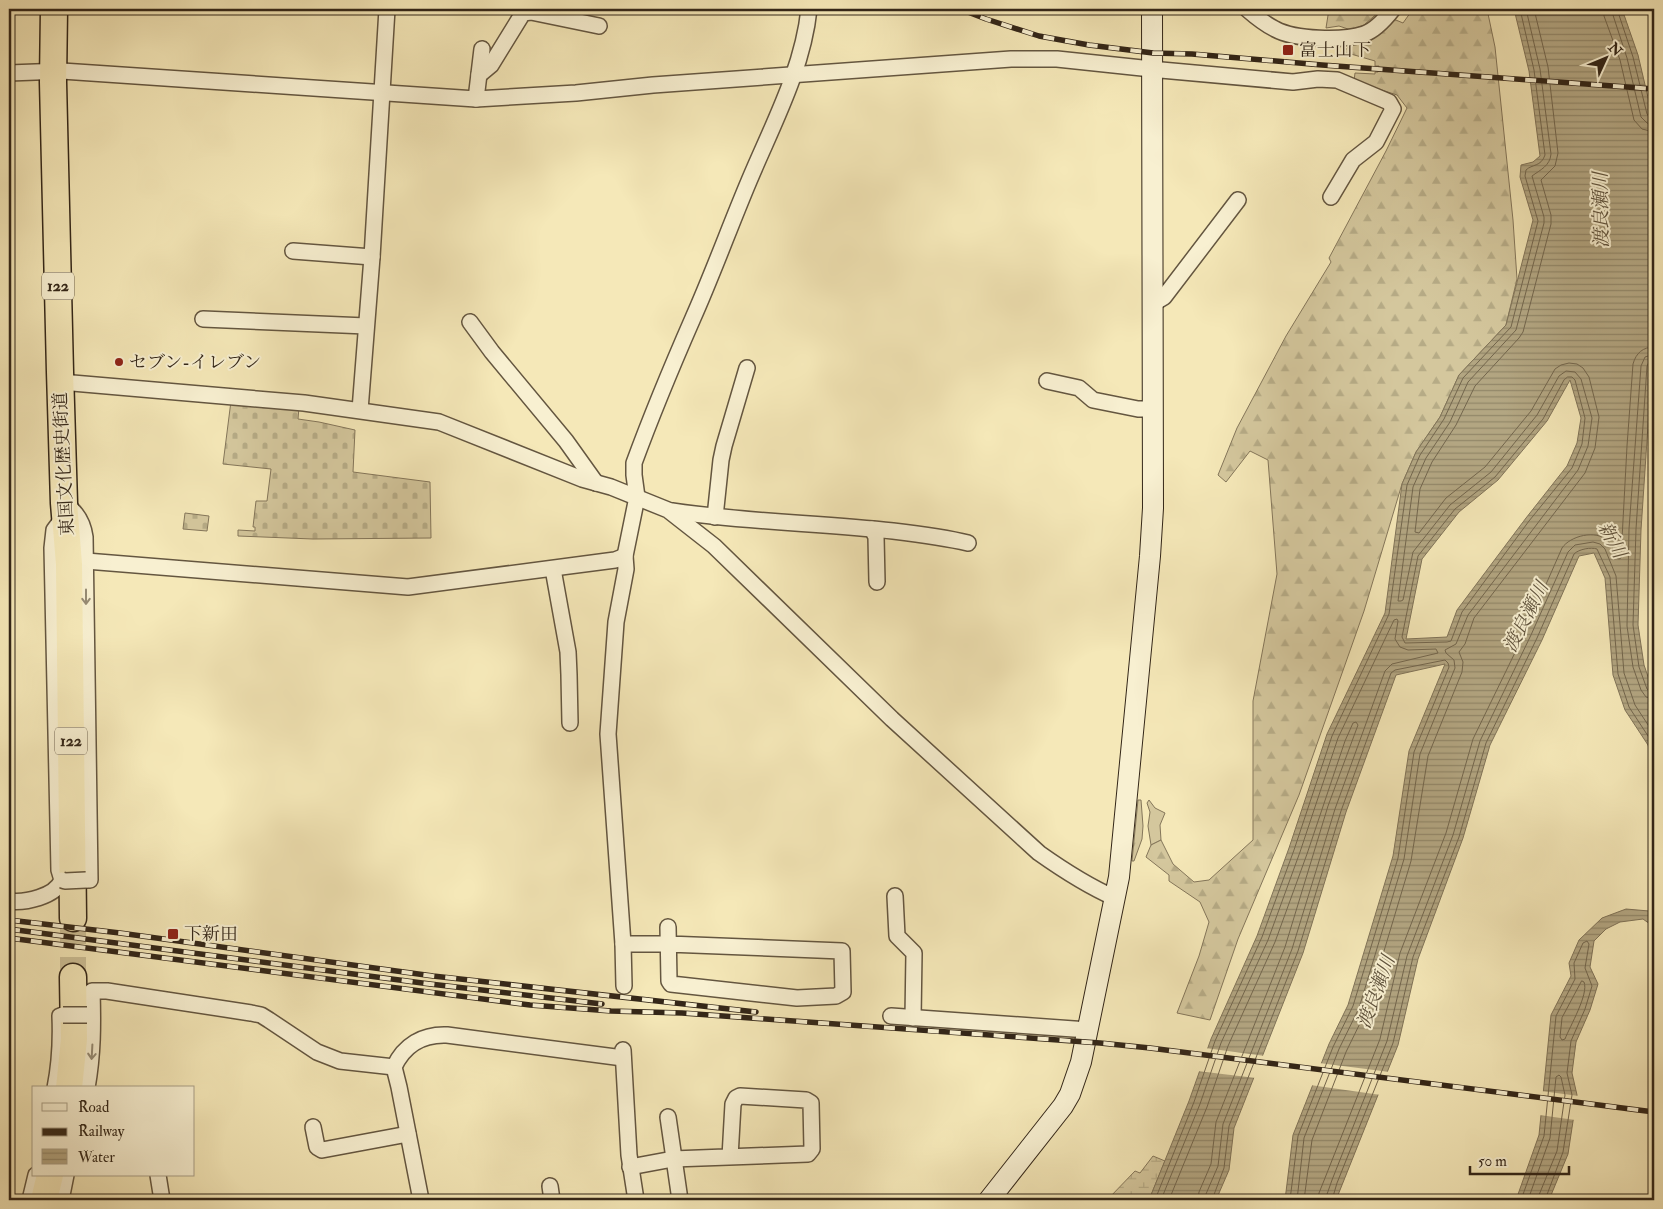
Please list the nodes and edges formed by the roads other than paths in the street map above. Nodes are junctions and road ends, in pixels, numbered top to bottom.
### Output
1 (54, 9) edge
2 (387, 9) edge
3 (809, 9) edge
4 (1152, 9) edge
5 (1247, 9) edge
6 (1393, 9) edge
7 (560, 13) edge
8 (599, 26) dead end
9 (482, 49) dead end
10 (1152, 69) junction
11 (53, 72) junction
12 (9, 73) edge
13 (792, 74) junction
14 (479, 75) junction
15 (382, 93) junction
16 (476, 99) junction
17 (1331, 197) dead end
18 (1238, 200) dead end
19 (293, 251) dead end
20 (372, 257) junction
21 (1152, 301) junction
22 (203, 319) dead end
23 (470, 322) dead end
24 (366, 326) junction
25 (746, 368) dead end
26 (1047, 381) dead end
27 (61, 382) junction
28 (1153, 409) junction
29 (360, 410) junction
30 (596, 483) junction
31 (637, 497) junction
32 (65, 509) junction
33 (668, 510) junction
34 (715, 517) junction
35 (872, 529) junction
36 (968, 543) dead end
37 (625, 556) junction
38 (86, 561) junction
39 (553, 569) junction
40 (876, 582) dead end
41 (570, 723) dead end
42 (62, 880) junction
43 (895, 896) dead end
44 (1115, 898) junction
45 (9, 901) edge
46 (73, 918) tunnel mouth
47 (668, 927) dead end
48 (623, 944) junction
49 (668, 944) junction
50 (73, 977) tunnel mouth
51 (624, 986) dead end
52 (90, 1015) junction
53 (891, 1016) dead end
54 (913, 1018) junction
55 (1088, 1030) junction
56 (394, 1066) junction
57 (54, 1086) edge
58 (69, 1086) edge
59 (88, 1086) edge
60 (668, 1117) dead end
61 (313, 1127) dead end
62 (408, 1134) junction
63 (730, 1156) junction
64 (673, 1159) junction
65 (630, 1167) junction
66 (36, 1176) edge
67 (50, 1176) edge
68 (66, 1176) edge
69 (158, 1176) edge
70 (30, 1200) edge
71 (44, 1200) edge
72 (61, 1200) edge
73 (162, 1200) edge
74 (421, 1200) edge
75 (636, 1200) edge
76 (680, 1200) edge
77 (989, 1200) edge

1 - 11 highway, 東国文化歴史街道 / 122
2 - 15 street
3 - 13 street
4 - 10 street
5 - 6 street
7 - 8 street
7 - 14 street
9 - 14 street
10 - 13 street
10 - 17 street
10 - 21 street
11 - 12 street
11 - 15 street
11 - 27 highway, 東国文化歴史街道 / 122
13 - 16 street
13 - 31 street
14 - 16 street
15 - 16 street
15 - 20 street
18 - 21 street
19 - 20 street
20 - 24 street
21 - 28 street
22 - 24 street
23 - 30 street
24 - 29 street
25 - 34 street
26 - 28 street
27 - 29 street
27 - 32 highway, 東国文化歴史街道 / 122
28 - 44 street
29 - 30 street
30 - 31 street
31 - 33 street
31 - 37 street
32 - 38 street
32 - 42 street
32 - 46 highway, 東国文化歴史街道 / 122
33 - 34 street
33 - 44 street
34 - 35 street
35 - 36 street
35 - 40 street
37 - 39 street
37 - 48 street
38 - 39 street
38 -> 42 street, bridge
39 - 41 street
42 - 45 street
43 - 54 street
44 - 55 street
47 - 49 street
48 - 49 street
48 - 51 street
49 - 49 street
50 - 58 highway
52 - 56 street
52 - 57 street, bridge
52 -> 59 street
53 - 54 street
54 - 55 street
55 - 77 street
56 - 62 street
56 - 65 street
60 - 64 street
61 - 62 street
62 - 74 street
63 - 63 street
63 - 64 street
64 - 65 street
64 - 76 street
65 - 75 street
66 - 70 street
67 - 71 highway
68 - 72 street
69 - 73 street

